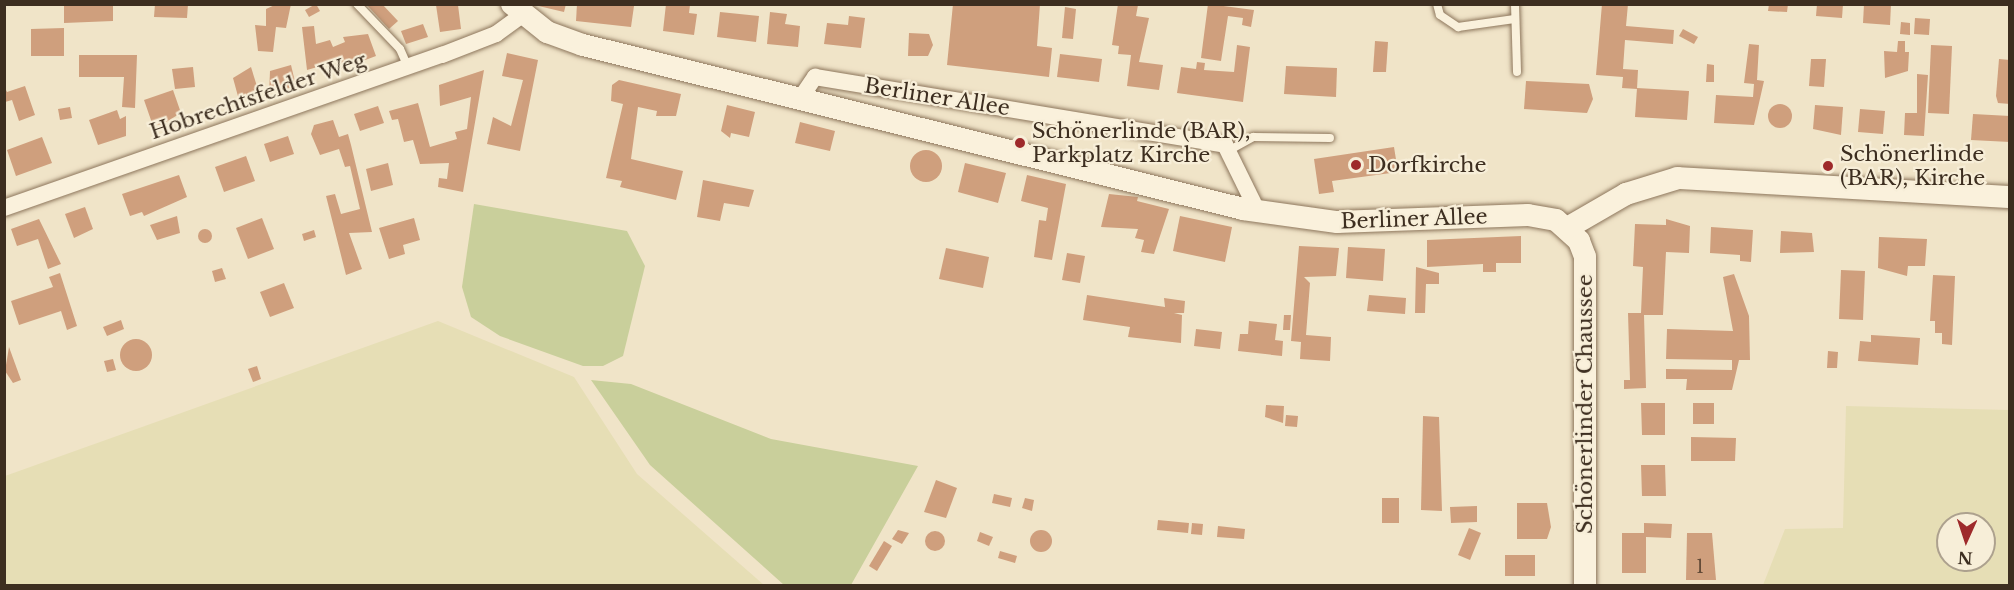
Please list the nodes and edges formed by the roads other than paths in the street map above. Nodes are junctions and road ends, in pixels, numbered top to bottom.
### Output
1 (357, 4) edge
2 (1437, 4) edge
3 (1515, 4) edge
4 (516, 10) edge
5 (1514, 19) junction
6 (408, 67) junction
7 (1517, 72) dead end
8 (800, 99) junction
9 (1330, 138) dead end
10 (1228, 152) junction
11 (2010, 197) edge
12 (4, 208) edge
13 (1258, 212) junction
14 (1569, 227) junction
15 (1585, 585) edge

1 - 6 lane
2 - 5 lane
3 - 5 lane
4 - 6 street, Hobrechtsfelder Weg
4 - 8 main road, Berliner Allee
5 - 7 lane
6 - 12 street, Hobrechtsfelder Weg
8 - 10 street, Berliner Allee
8 - 13 main road, Berliner Allee
9 - 10 lane
10 - 13 street
11 - 14 main road
13 - 14 main road, Berliner Allee
14 - 15 main road, Schönerlinder Chaussee

